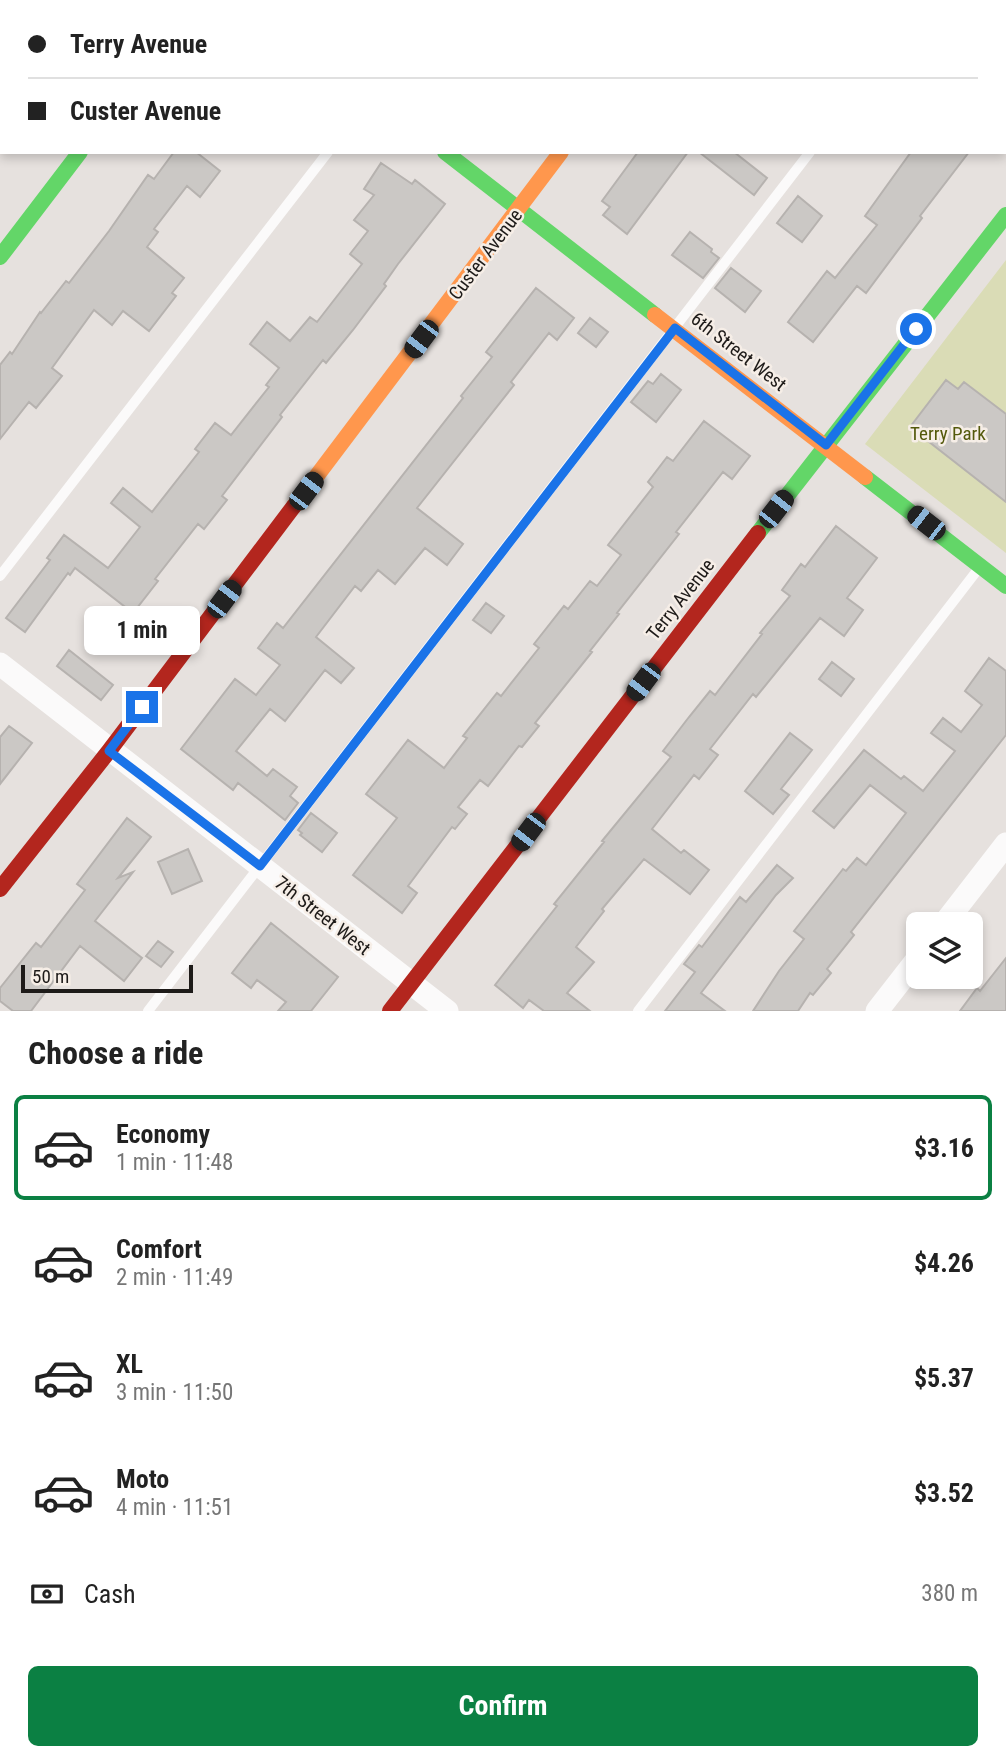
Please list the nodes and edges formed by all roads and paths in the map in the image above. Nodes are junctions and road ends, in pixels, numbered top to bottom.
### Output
1 (78, 154) edge
2 (326, 154) edge
3 (448, 154) edge
4 (560, 154) edge
5 (808, 154) edge
6 (519, 209) junction
7 (1006, 215) edge
8 (0, 257) edge
9 (675, 328) junction
10 (826, 445) junction
11 (981, 566) junction
12 (0, 576) edge
13 (1006, 586) edge
14 (0, 664) edge
15 (109, 751) junction
16 (1006, 844) edge
17 (260, 866) junction
18 (0, 889) edge
19 (953, 912) edge
20 (906, 974) edge
21 (412, 983) junction
22 (148, 1011) edge
23 (390, 1011) edge
24 (447, 1011) edge
25 (638, 1011) edge
26 (877, 1011) edge

1 - 8 street
2 - 12 lane
3 - 6 street, 6th Street West
4 - 6 street, Custer Avenue
5 - 9 lane
6 - 9 street, 6th Street West
6 - 15 street, Custer Avenue
7 - 10 street, Terry Avenue
9 - 10 street, 6th Street West
9 - 17 lane
10 - 11 street, 6th Street West
10 - 21 street, Terry Avenue
11 - 13 street, 6th Street West
11 - 25 lane
14 - 15 street, 7th Street West
15 - 17 street, 7th Street West
15 - 18 street, Custer Avenue
16 - 19 street
17 - 21 street, 7th Street West
17 - 22 lane
20 - 26 street
21 - 23 street, Terry Avenue
21 - 24 street, 7th Street West

